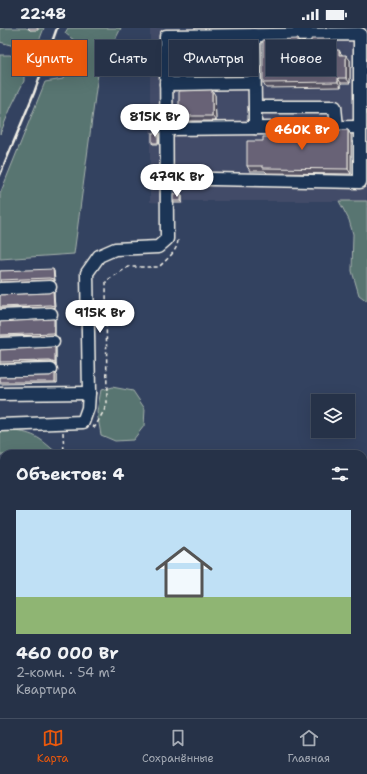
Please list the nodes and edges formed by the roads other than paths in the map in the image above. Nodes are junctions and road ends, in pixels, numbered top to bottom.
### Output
1 (254, 35) junction
2 (254, 83) junction
3 (166, 84) junction
4 (255, 107) junction
5 (360, 126) junction
6 (336, 127) junction
7 (255, 128) junction
8 (166, 129) junction
9 (166, 178) junction
10 (50, 287) dead end
11 (0, 289) edge
12 (51, 314) dead end
13 (0, 316) edge
14 (53, 342) dead end
15 (0, 344) edge
16 (52, 370) dead end
17 (0, 372) edge
18 (89, 393) junction
19 (0, 394) edge
20 (0, 426) edge

1 - 2 street
1 - 3 street
1 - 5 street
2 - 3 street
2 - 4 street
3 - 8 street
4 - 6 street
4 - 7 street
5 - 6 street
5 - 9 street
6 - 7 street
7 - 8 street
8 - 9 street
9 - 18 street
10 - 11 street
12 - 13 street
14 - 15 street
16 - 17 street
18 - 19 street
18 - 20 street

